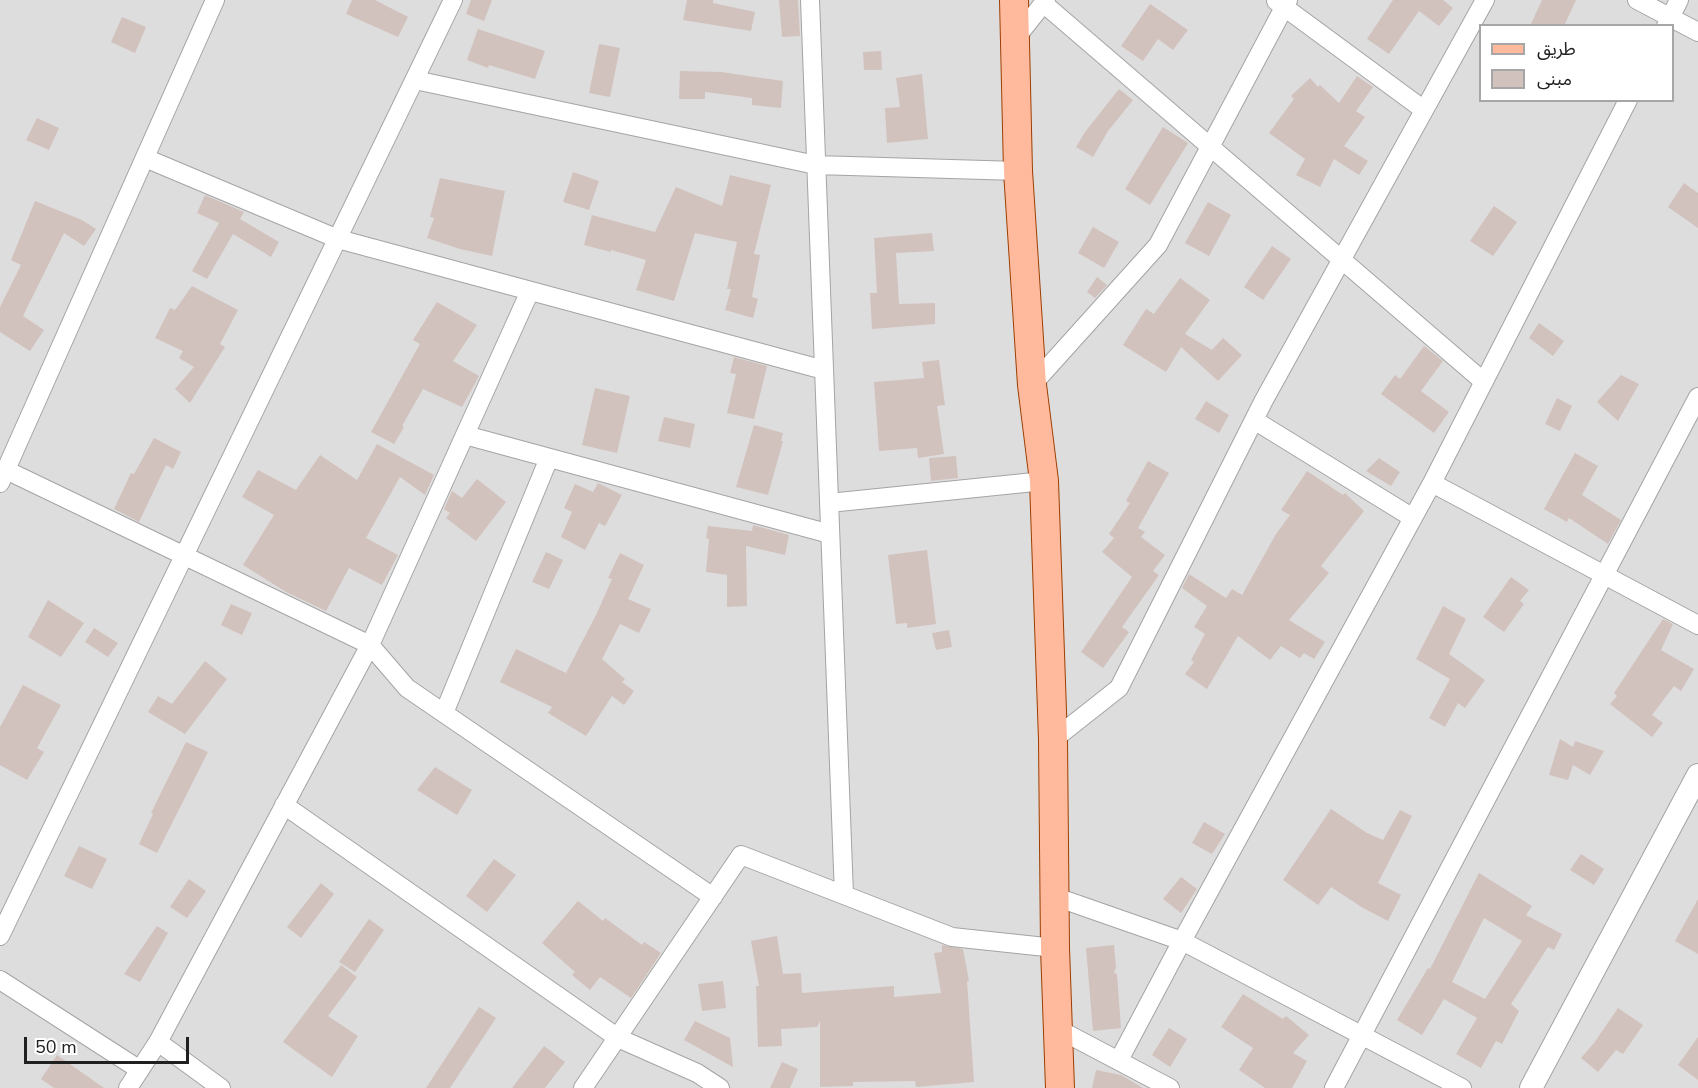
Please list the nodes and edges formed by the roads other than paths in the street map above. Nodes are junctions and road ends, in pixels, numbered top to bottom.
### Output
1 (215, 0) edge
2 (453, 0) edge
3 (810, 0) edge
4 (1014, 0) edge
5 (1485, 0) edge
6 (1637, 0) edge
7 (1679, 0) edge
8 (1045, 2) edge
9 (1282, 2) edge
10 (1668, 21) edge
11 (1698, 32) edge
12 (1015, 39) junction
13 (415, 80) junction
14 (1627, 102) edge
15 (1424, 110) junction
16 (1210, 147) junction
17 (145, 158) junction
18 (816, 165) junction
19 (1018, 171) junction
20 (338, 238) junction
21 (1342, 260) junction
22 (530, 291) junction
23 (824, 370) junction
24 (1484, 382) junction
25 (1032, 385) junction
26 (1698, 397) edge
27 (1254, 420) junction
28 (465, 435) junction
29 (549, 458) junction
30 (3, 476) edge
31 (1044, 481) junction
32 (1432, 483) junction
33 (829, 502) junction
34 (1413, 518) junction
35 (830, 534) junction
36 (184, 555) junction
37 (1604, 575) junction
38 (1698, 625) edge
39 (370, 645) junction
40 (444, 713) junction
41 (1053, 740) junction
42 (1698, 775) edge
43 (285, 805) junction
44 (844, 895) junction
45 (713, 897) junction
46 (1056, 897) junction
47 (0, 936) edge
48 (1182, 940) junction
49 (1055, 948) junction
50 (0, 981) edge
51 (1058, 1029) junction
52 (1362, 1035) junction
53 (618, 1038) junction
54 (158, 1042) junction
55 (1119, 1060) junction
56 (140, 1070) junction
57 (129, 1088) edge
58 (221, 1088) edge
59 (584, 1088) edge
60 (720, 1088) edge
61 (1060, 1088) edge
62 (1170, 1088) edge
63 (1334, 1088) edge
64 (1462, 1088) edge
65 (1531, 1088) edge

1 - 17 street
2 - 13 street
3 - 18 street
4 - 12 main road
5 - 15 street
6 - 10 street
7 - 10 street
8 - 12 street
8 - 16 street
9 - 15 street
9 - 16 street
10 - 11 street
12 - 19 main road
13 - 18 street
13 - 20 street
14 - 24 street
15 - 21 street
16 - 21 street
16 - 25 street
17 - 20 street
17 - 30 street
18 - 19 street
18 - 23 street
19 - 25 main road
20 - 22 street
20 - 36 street
21 - 24 street
21 - 27 street
22 - 23 street
22 - 28 street
23 - 33 street
24 - 32 street
25 - 31 main road
26 - 37 street
27 - 34 street
27 - 41 street
28 - 29 street
28 - 39 street
29 - 35 street
29 - 40 street
30 - 36 street
31 - 33 street
31 - 41 main road
32 - 34 street
32 - 37 street
33 - 35 street
34 - 48 street
35 - 44 street
36 - 39 street
36 - 47 street
37 - 38 street
37 - 52 street
39 - 40 street
39 - 43 street
40 - 45 street
41 - 46 main road
42 - 65 street
43 - 53 street
43 - 54 street
44 - 45 street
44 - 49 street
45 - 53 street
46 - 48 street
46 - 49 main road
48 - 52 street
48 - 55 street
49 - 51 main road
50 - 56 street
51 - 55 street
51 - 61 main road
52 - 63 street
52 - 64 street
53 - 59 street
53 - 60 street
54 - 56 street
54 - 58 street
55 - 62 street
56 - 57 street

